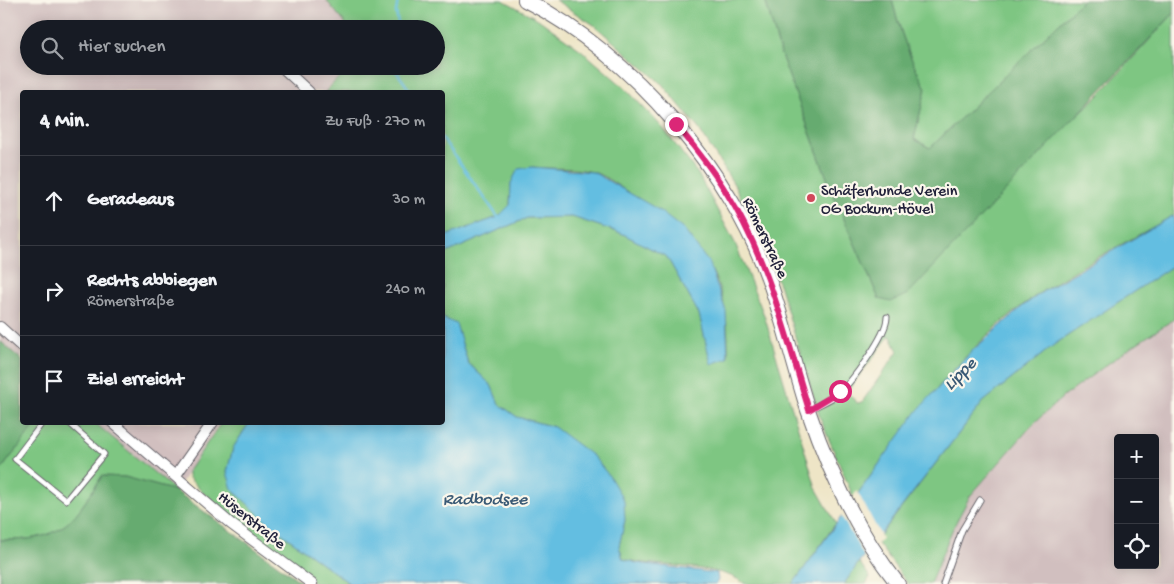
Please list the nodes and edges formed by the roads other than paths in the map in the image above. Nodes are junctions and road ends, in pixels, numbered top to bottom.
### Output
1 (525, 0) edge
2 (291, 75) edge
3 (307, 90) edge
4 (887, 317) dead end
5 (0, 327) edge
6 (20, 345) edge
7 (809, 410) junction
8 (41, 425) edge
9 (71, 425) edge
10 (116, 425) edge
11 (211, 425) edge
12 (176, 475) junction
13 (980, 500) dead end
14 (312, 584) edge
15 (898, 584) edge
16 (943, 584) edge

1 - 7 main road, Römerstraße
2 - 3 street
4 - 7 lane
5 - 6 street
7 - 15 main road, Römerstraße
8 - 9 lane
10 - 12 street, Hüserstraße
11 - 12 street
12 - 14 street, Hüserstraße
13 - 16 lane

